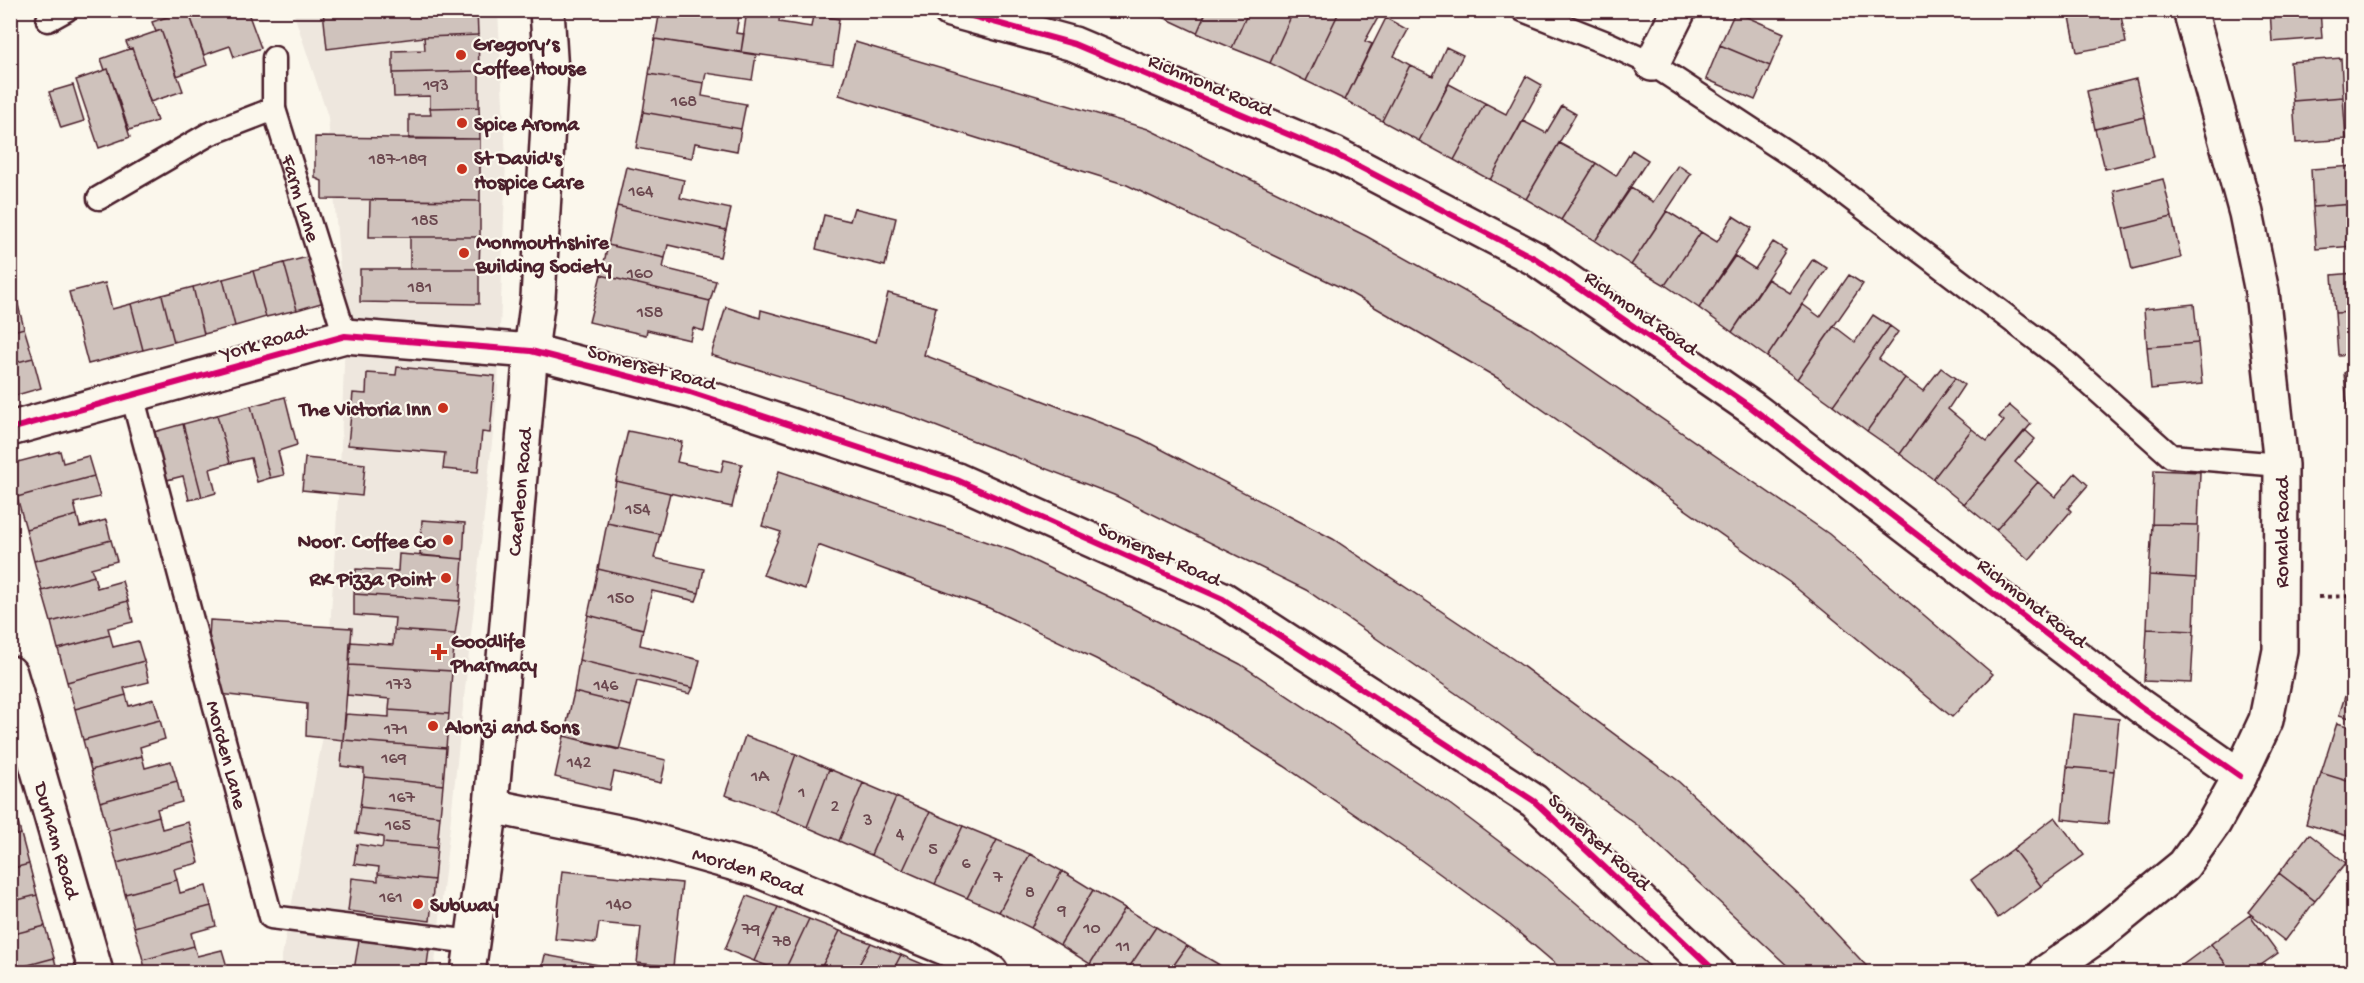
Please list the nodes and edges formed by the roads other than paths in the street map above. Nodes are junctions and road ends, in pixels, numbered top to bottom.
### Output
1 (547, 10) edge
2 (950, 10) edge
3 (1523, 10) edge
4 (1679, 10) edge
5 (2190, 10) edge
6 (274, 58) dead end
7 (1652, 64) junction
8 (274, 109) junction
9 (99, 198) dead end
10 (345, 336) junction
11 (531, 351) junction
12 (132, 395) junction
13 (10, 429) edge
14 (2281, 465) junction
15 (10, 673) edge
16 (2240, 776) junction
17 (491, 806) junction
18 (470, 957) edge
19 (96, 972) edge
20 (991, 972) edge
21 (1716, 972) edge
22 (2046, 972) edge

1 - 11 street, Caerleon Road
2 - 16 street, Richmond Road
3 - 7 lane
4 - 7 street
5 - 14 street, Ronald Road
6 - 8 lane, Farm Lane
7 - 14 lane
8 - 9 lane
8 - 10 lane, Farm Lane
10 - 11 street, York Road
10 - 12 street, York Road
11 - 17 street, Caerleon Road
11 - 21 street, Somerset Road
12 - 13 street, York Road
12 - 18 lane, Morden Lane
14 - 16 street, Ronald Road
15 - 19 street, Durham Road
16 - 22 street, Ronald Road
17 - 18 street, Caerleon Road
17 - 20 street, Morden Road

